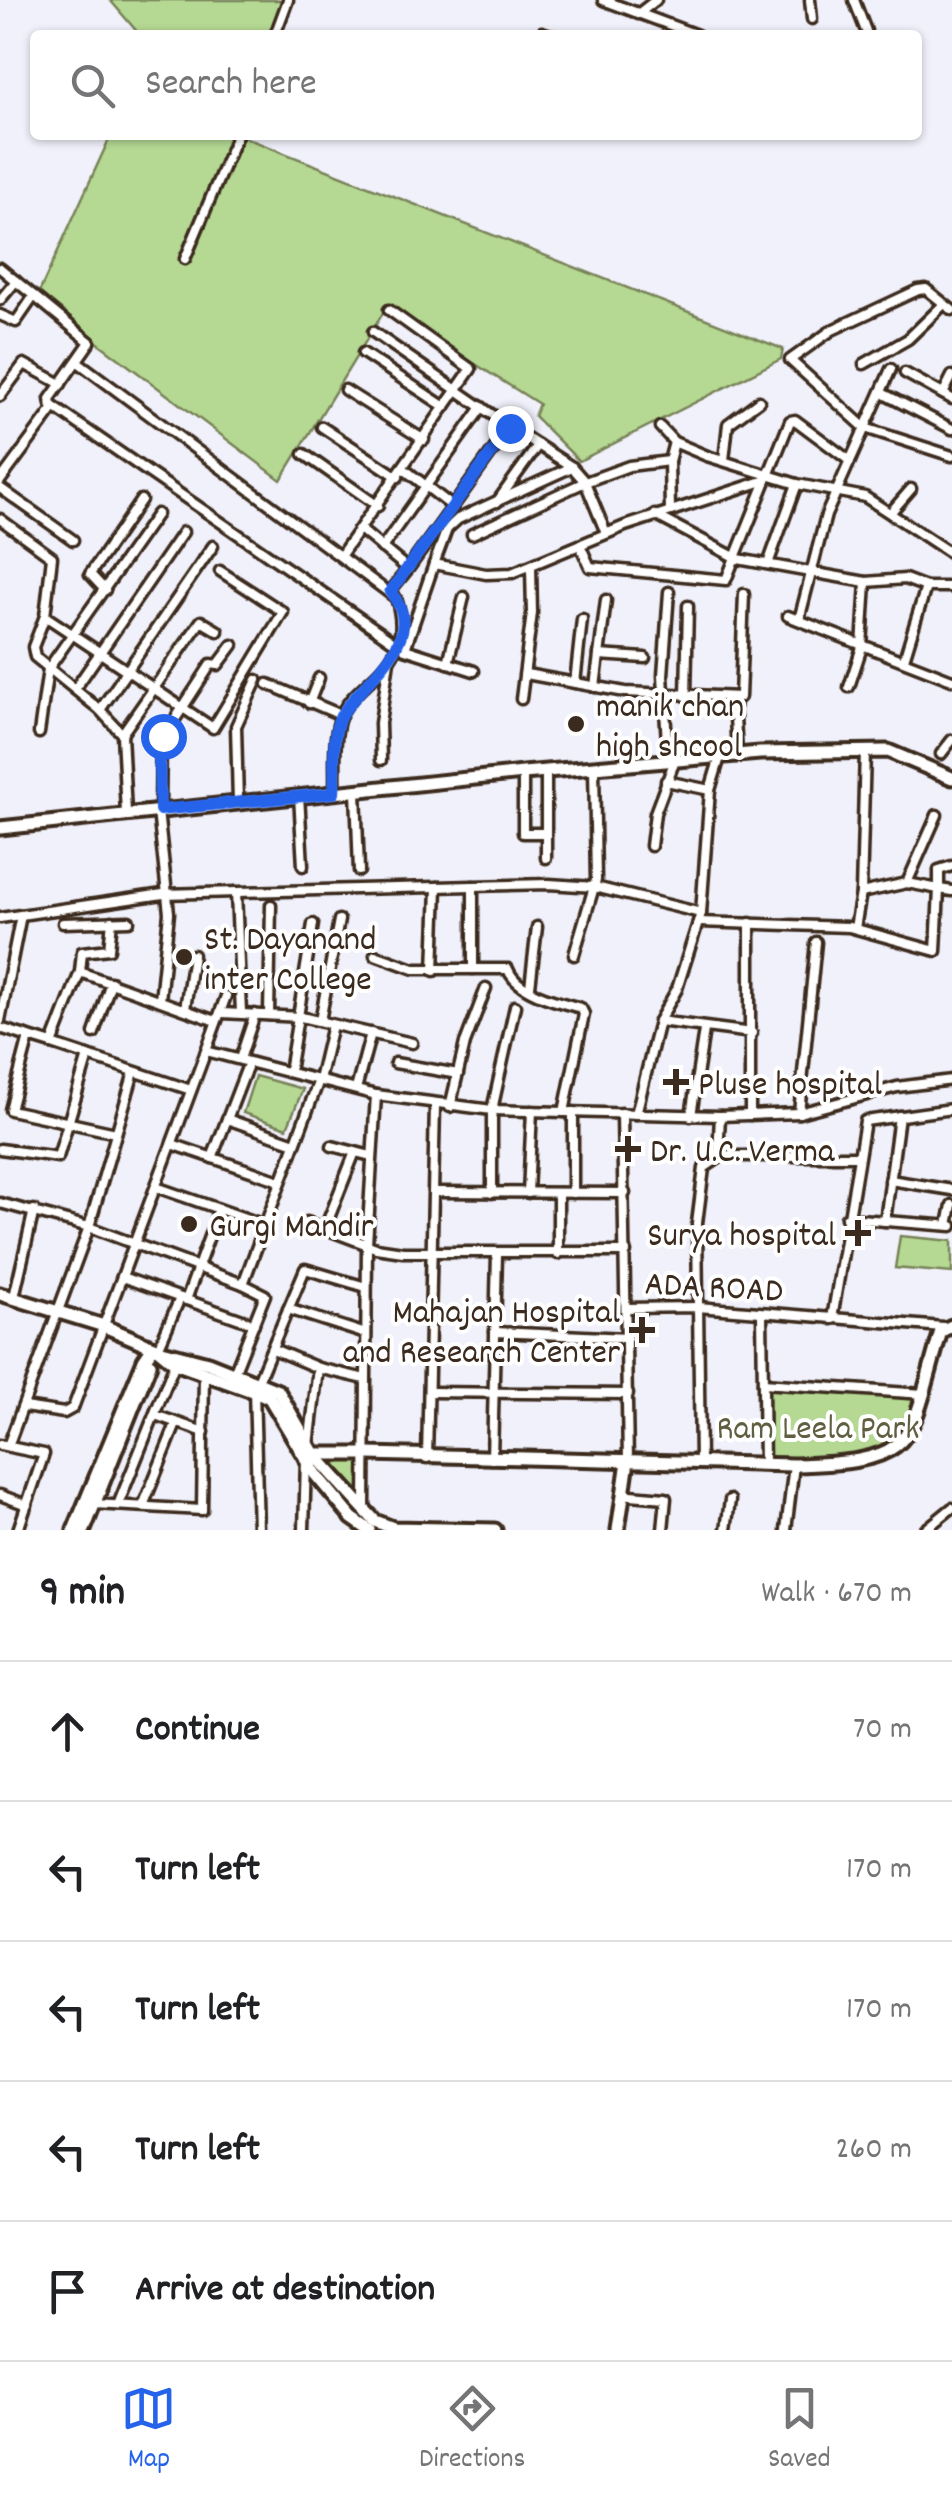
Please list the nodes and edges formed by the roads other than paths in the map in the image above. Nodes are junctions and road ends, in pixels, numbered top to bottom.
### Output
1 (288, 0) edge
2 (602, 0) edge
3 (656, 0) edge
4 (810, 0) edge
5 (854, 0) edge
6 (638, 14) junction
7 (812, 19) dead end
8 (277, 30) edge
9 (684, 30) edge
10 (866, 30) edge
11 (236, 140) edge
12 (186, 260) dead end
13 (0, 268) edge
14 (16, 281) junction
15 (34, 296) junction
16 (0, 300) edge
17 (948, 307) edge
18 (389, 310) dead end
19 (0, 315) edge
20 (373, 332) dead end
21 (363, 353) dead end
22 (78, 362) junction
23 (864, 364) dead end
24 (891, 369) dead end
25 (905, 373) dead end
26 (952, 376) edge
27 (61, 384) junction
28 (345, 390) dead end
29 (458, 390) junction
30 (882, 393) junction
31 (1, 394) edge
32 (948, 397) edge
33 (759, 401) dead end
34 (445, 407) junction
35 (54, 408) junction
36 (482, 408) junction
37 (660, 427) dead end
38 (322, 428) dead end
39 (510, 428) junction
40 (865, 428) junction
41 (952, 429) edge
42 (424, 440) junction
43 (674, 442) junction
44 (538, 445) junction
45 (304, 454) dead end
46 (952, 456) edge
47 (724, 460) junction
48 (850, 460) junction
49 (669, 462) junction
50 (572, 467) junction
51 (404, 469) junction
52 (398, 477) junction
53 (767, 477) junction
54 (584, 482) junction
55 (0, 484) edge
56 (797, 484) junction
57 (426, 485) junction
58 (910, 489) dead end
59 (837, 490) junction
60 (141, 500) dead end
61 (495, 505) junction
62 (378, 506) junction
63 (452, 507) junction
64 (670, 510) junction
65 (891, 512) junction
66 (157, 514) dead end
67 (655, 515) junction
68 (0, 519) edge
69 (361, 530) junction
70 (183, 532) dead end
71 (606, 533) junction
72 (472, 534) dead end
73 (73, 540) dead end
74 (580, 545) junction
75 (213, 546) dead end
76 (382, 548) junction
77 (951, 552) edge
78 (340, 555) junction
79 (416, 558) junction
80 (738, 559) junction
81 (768, 564) junction
82 (434, 565) junction
83 (531, 567) junction
84 (408, 569) junction
85 (220, 571) dead end
86 (815, 572) junction
87 (866, 582) junction
88 (926, 587) junction
89 (952, 587) edge
90 (105, 590) junction
91 (390, 592) junction
92 (669, 592) dead end
93 (744, 594) dead end
94 (464, 597) dead end
95 (606, 600) dead end
96 (688, 606) dead end
97 (46, 616) junction
98 (788, 616) dead end
99 (582, 619) dead end
100 (799, 620) junction
101 (218, 631) dead end
102 (73, 635) junction
103 (397, 644) junction
104 (234, 645) dead end
105 (862, 647) junction
106 (100, 654) junction
107 (599, 655) junction
108 (645, 658) dead end
109 (904, 659) junction
110 (389, 662) junction
111 (448, 663) junction
112 (48, 669) junction
113 (474, 671) dead end
114 (128, 672) junction
115 (526, 674) junction
116 (319, 678) dead end
117 (256, 680) dead end
118 (952, 680) edge
119 (576, 683) junction
120 (268, 684) dead end
121 (594, 687) junction
122 (849, 687) dead end
123 (75, 689) junction
124 (154, 689) junction
125 (663, 694) junction
126 (686, 696) junction
127 (734, 698) junction
128 (520, 699) dead end
129 (309, 703) junction
130 (182, 708) junction
131 (100, 710) junction
132 (341, 715) junction
133 (40, 733) dead end
134 (122, 734) junction
135 (952, 740) edge
136 (865, 751) junction
137 (736, 754) junction
138 (941, 754) dead end
139 (720, 755) junction
140 (381, 760) dead end
141 (672, 760) junction
142 (594, 766) junction
143 (546, 770) junction
144 (523, 773) junction
145 (952, 778) edge
146 (666, 781) junction
147 (710, 790) junction
148 (356, 791) junction
149 (334, 793) junction
150 (298, 796) junction
151 (238, 802) junction
152 (159, 810) junction
153 (126, 813) junction
154 (937, 816) dead end
155 (0, 828) edge
156 (546, 833) junction
157 (650, 846) dead end
158 (546, 858) dead end
159 (303, 866) dead end
160 (952, 866) edge
161 (359, 871) dead end
162 (908, 883) junction
163 (473, 886) junction
164 (437, 887) junction
165 (939, 889) junction
166 (594, 891) junction
167 (952, 891) edge
168 (861, 894) junction
169 (237, 897) junction
170 (166, 899) junction
171 (271, 905) dead end
172 (21, 915) junction
173 (0, 918) edge
174 (700, 918) junction
175 (339, 920) dead end
176 (129, 921) dead end
177 (112, 922) junction
178 (750, 923) junction
179 (857, 923) junction
180 (63, 924) dead end
181 (313, 924) dead end
182 (537, 927) dead end
183 (816, 942) dead end
184 (937, 946) junction
185 (952, 952) edge
186 (375, 954) dead end
187 (193, 955) dead end
188 (574, 956) dead end
189 (472, 969) junction
190 (434, 971) junction
191 (80, 972) junction
192 (111, 982) junction
193 (530, 987) junction
194 (486, 988) dead end
195 (226, 996) dead end
196 (160, 1000) junction
197 (515, 1006) dead end
198 (185, 1010) junction
199 (241, 1014) junction
200 (255, 1014) junction
201 (269, 1015) junction
202 (219, 1017) junction
203 (302, 1017) junction
204 (320, 1021) junction
205 (659, 1022) junction
206 (0, 1025) edge
207 (332, 1025) junction
208 (704, 1030) junction
209 (94, 1033) dead end
210 (371, 1033) junction
211 (752, 1033) junction
212 (28, 1038) junction
213 (412, 1043) dead end
214 (52, 1044) junction
215 (206, 1051) junction
216 (88, 1056) junction
217 (245, 1061) junction
218 (395, 1062) dead end
219 (134, 1072) junction
220 (289, 1072) junction
221 (458, 1074) junction
222 (319, 1080) junction
223 (952, 1080) edge
224 (191, 1090) junction
225 (356, 1090) junction
226 (376, 1095) junction
227 (435, 1106) junction
228 (450, 1108) junction
229 (492, 1110) junction
230 (952, 1110) edge
231 (532, 1111) junction
232 (568, 1112) junction
233 (798, 1112) junction
234 (622, 1113) junction
235 (636, 1114) junction
236 (750, 1115) junction
237 (691, 1116) junction
238 (720, 1116) junction
239 (898, 1116) junction
240 (227, 1119) junction
241 (69, 1124) junction
242 (116, 1133) junction
243 (295, 1142) junction
244 (172, 1144) junction
245 (332, 1146) dead end
246 (2, 1149) edge
247 (355, 1152) junction
248 (371, 1156) junction
249 (718, 1156) junction
250 (857, 1156) junction
251 (212, 1158) junction
252 (0, 1164) edge
253 (890, 1180) junction
254 (280, 1181) junction
255 (156, 1187) junction
256 (952, 1190) edge
257 (436, 1192) junction
258 (492, 1192) junction
259 (528, 1193) junction
260 (558, 1193) junction
261 (572, 1193) junction
262 (625, 1193) junction
263 (0, 1203) edge
264 (952, 1205) edge
265 (219, 1209) junction
266 (34, 1210) junction
267 (846, 1218) junction
268 (885, 1221) junction
269 (307, 1222) dead end
270 (265, 1226) junction
271 (950, 1226) edge
272 (90, 1227) junction
273 (326, 1228) junction
274 (135, 1243) junction
275 (367, 1244) junction
276 (434, 1252) junction
277 (626, 1252) junction
278 (497, 1254) junction
279 (558, 1254) junction
280 (198, 1267) junction
281 (122, 1277) junction
282 (243, 1284) junction
283 (366, 1286) junction
284 (0, 1294) edge
285 (14, 1297) junction
286 (183, 1299) junction
287 (626, 1308) junction
288 (698, 1308) junction
289 (288, 1309) junction
290 (62, 1311) junction
291 (762, 1314) junction
292 (832, 1319) junction
293 (254, 1324) junction
294 (104, 1326) junction
295 (948, 1327) edge
296 (495, 1332) junction
297 (366, 1334) junction
298 (627, 1338) junction
299 (274, 1350) junction
300 (156, 1351) junction
301 (175, 1363) junction
302 (318, 1368) junction
303 (234, 1373) junction
304 (204, 1374) junction
305 (365, 1379) junction
306 (763, 1384) junction
307 (256, 1385) junction
308 (430, 1392) junction
309 (494, 1393) junction
310 (628, 1394) junction
311 (924, 1394) junction
312 (24, 1407) junction
313 (155, 1416) junction
314 (176, 1424) junction
315 (204, 1432) junction
316 (4, 1446) edge
317 (310, 1453) junction
318 (368, 1454) junction
319 (428, 1458) junction
320 (492, 1459) junction
321 (630, 1461) junction
322 (700, 1463) junction
323 (764, 1464) junction
324 (794, 1465) junction
325 (0, 1495) edge
326 (630, 1495) junction
327 (730, 1500) dead end
328 (94, 1504) junction
329 (27, 1505) junction
330 (118, 1505) junction
331 (143, 1506) junction
332 (952, 1508) edge
333 (365, 1512) junction
334 (938, 1525) edge
335 (18, 1530) edge
336 (74, 1530) edge
337 (84, 1530) edge
338 (258, 1530) edge
339 (304, 1530) edge
340 (369, 1530) edge
341 (495, 1530) edge
342 (618, 1530) edge
343 (626, 1530) edge
344 (663, 1530) edge
345 (726, 1530) edge
346 (786, 1530) edge
347 (925, 1530) edge

1 - 8 street
2 - 6 street
3 - 6 street
4 - 7 street
5 - 10 street
6 - 9 street
11 - 12 street
13 - 14 street
14 - 15 street
14 - 16 street
15 - 19 street
15 - 22 street
17 - 23 street
17 - 40 street
18 - 29 street
20 - 29 street
21 - 34 street
22 - 27 street
22 - 78 street
24 - 30 street
25 - 32 street
26 - 32 street
27 - 31 street
27 - 35 street
28 - 42 street
29 - 34 street
29 - 36 street
30 - 40 street
30 - 41 street
33 - 47 street
34 - 42 street
35 - 55 street
35 - 103 street
36 - 39 street
36 - 57 street
37 - 43 street
38 - 52 street
39 - 44 street
39 - 63 street
40 - 46 street
40 - 48 street
42 - 51 street
43 - 47 street
43 - 49 street
44 - 50 street
44 - 61 street
45 - 62 street
47 - 53 street
48 - 53 street
48 - 59 street
49 - 54 street
49 - 64 street
50 - 54 street
50 - 61 street
51 - 52 street
51 - 57 street
52 - 62 street
53 - 56 street
53 - 64 street
53 - 80 street
54 - 71 street
54 - 72 street
55 - 73 street
56 - 59 street
56 - 81 street
57 - 63 street
57 - 76 street
58 - 65 street
59 - 65 street
59 - 86 street
60 - 90 street
61 - 82 street
62 - 69 street
63 - 79 street
64 - 67 street
65 - 77 street
66 - 90 street
67 - 71 street
67 - 80 street
68 - 97 street
69 - 76 street
69 - 78 street
70 - 106 street
71 - 74 street
74 - 80 street
74 - 83 street
75 - 114 street
76 - 84 street
78 - 91 street
79 - 82 street
79 - 84 street
80 - 81 street
81 - 86 street
82 - 83 street
82 - 111 street
83 - 115 street
84 - 91 street
85 - 130 street
86 - 87 street
86 - 100 street
87 - 88 street
87 - 105 street
88 - 89 street
88 - 109 street
90 - 102 street
91 - 103 street
92 - 125 street
93 - 127 street
94 - 111 street
95 - 107 street
96 - 126 street
97 - 102 street
97 - 112 street
98 - 100 street
99 - 119 street
100 - 105 street
101 - 124 street
102 - 106 street
102 - 112 street
103 - 110 street
104 - 130 street
105 - 109 street
105 - 122 street
106 - 114 street
106 - 123 street
107 - 108 street
107 - 121 street
109 - 118 street
110 - 132 street
110 - 140 street
111 - 113 street
112 - 123 street
112 - 133 street
114 - 124 street
114 - 131 street
115 - 119 street
115 - 128 street
116 - 129 street
117 - 151 street
119 - 121 street
120 - 129 street
121 - 125 street
123 - 131 street
124 - 130 street
124 - 134 street
125 - 126 street
125 - 141 street
126 - 127 street
127 - 137 street
129 - 132 street
130 - 152 street
131 - 134 street
132 - 149 street
134 - 153 street
135 - 138 street
136 - 137 street
136 - 145 street
136 - 168 street
137 - 139 street
139 - 141 street
139 - 147 street
141 - 142 street
141 - 146 street
142 - 143 street
142 - 166 street
143 - 144 street
143 - 156 street
144 - 148 street
144 - 156 street
146 - 147 street
146 - 157 street
147 - 174 street
148 - 149 street
148 - 161 street
149 - 150 street
150 - 151 street
150 - 159 street
151 - 152 street
152 - 153 street
152 - 170 street
153 - 155 street
154 - 162 street
156 - 158 street
160 - 165 street
162 - 165 street
162 - 168 street
163 - 164 street
163 - 166 street
163 - 189 street
164 - 169 street
164 - 190 street
165 - 167 street
165 - 184 street
166 - 174 street
166 - 188 street
168 - 179 street
169 - 170 street
169 - 199 street
170 - 172 street
170 - 196 street
171 - 201 street
172 - 173 street
172 - 206 street
174 - 178 street
174 - 205 street
175 - 204 street
176 - 177 street
177 - 180 street
177 - 191 street
178 - 179 street
178 - 211 street
179 - 184 street
181 - 203 street
182 - 193 street
183 - 233 street
184 - 185 street
186 - 190 street
187 - 198 street
189 - 190 street
189 - 193 street
191 - 192 street
191 - 214 street
192 - 196 street
192 - 209 street
193 - 232 street
194 - 221 street
195 - 202 street
196 - 198 street
197 - 229 street
198 - 202 street
199 - 200 street
199 - 202 street
200 - 201 street
200 - 217 street
201 - 203 street
202 - 215 street
203 - 204 street
203 - 220 street
204 - 207 street
205 - 208 street
205 - 235 street
206 - 212 street
207 - 210 street
207 - 222 street
208 - 211 street
208 - 237 street
210 - 213 street
210 - 225 street
211 - 236 street
212 - 214 street
212 - 241 street
214 - 216 street
215 - 217 street
215 - 224 street
216 - 219 street
216 - 241 street
217 - 220 street
217 - 240 street
218 - 221 street
219 - 224 street
219 - 242 street
220 - 222 street
221 - 228 street
222 - 225 street
222 - 243 street
223 - 233 street
224 - 244 street
225 - 226 street
226 - 227 street
226 - 248 street
227 - 228 street
227 - 257 street
228 - 229 street
229 - 231 street
229 - 258 street
230 - 239 street
231 - 232 street
231 - 259 street
232 - 234 street
232 - 261 street
233 - 236 street
234 - 235 street
234 - 262 street
235 - 237 street
236 - 238 street
237 - 238 street
238 - 249 street
239 - 250 street
239 - 253 street
240 - 243 street
240 - 251 street
241 - 242 street
241 - 246 street
242 - 272 street
243 - 254 street
244 - 251 street
244 - 255 street
245 - 247 street
246 - 252 street
247 - 248 street
247 - 273 street
248 - 275 street
249 - 250 street
249 - 288 street
250 - 267 street
251 - 254 street
253 - 256 street
253 - 268 street
254 - 270 street
255 - 265 street
255 - 274 street
257 - 258 street
257 - 276 street
258 - 259 street
259 - 260 street
260 - 261 street
260 - 279 street
261 - 262 street
262 - 277 street
263 - 266 street
264 - 271 street
265 - 270 street
265 - 280 street
266 - 272 street
266 - 285 street
267 - 268 street
267 - 292 street
268 - 271 street
269 - 273 street
270 - 282 street
272 - 274 street
272 - 290 street
273 - 275 street
274 - 280 street
274 - 281 street
275 - 276 street
275 - 283 street
276 - 278 street
276 - 308 street
277 - 279 street
277 - 287 street
278 - 279 street
278 - 296 street
280 - 282 street
280 - 286 street
281 - 286 street
281 - 294 street
282 - 293 street
283 - 289 street
283 - 297 street
284 - 285 street
285 - 290 street
286 - 293 street
286 - 300 street
287 - 288 street, ADA ROAD
287 - 298 street, ADA ROAD
288 - 291 street, ADA ROAD
288 - 322 street
289 - 297 street
289 - 299 street
290 - 294 street
290 - 312 street
291 - 292 street, ADA ROAD
291 - 306 street
292 - 295 street, ADA ROAD
293 - 303 street
294 - 300 street
294 - 312 street
295 - 311 street
296 - 298 street
296 - 309 street
297 - 305 street
298 - 310 street, ADA ROAD
299 - 302 street
299 - 307 street
300 - 301 street
300 - 303 street
300 - 328 street
300 - 336 street
301 - 304 street
301 - 313 street
302 - 305 street
302 - 317 street
303 - 307 street
304 - 307 street
304 - 315 street
305 - 318 street
306 - 311 street
306 - 323 street
307 - 317 street
307 - 338 street
308 - 309 street
308 - 319 street
309 - 310 street
309 - 320 street
310 - 321 street, ADA ROAD
311 - 324 street
312 - 316 street
313 - 314 street
313 - 330 street
314 - 315 street
314 - 331 street
315 - 331 street
316 - 329 street
317 - 318 street
317 - 333 street
317 - 339 street
317 - 340 street
318 - 319 street
318 - 333 street
319 - 320 street
320 - 321 street
321 - 322 street
321 - 326 street
321 - 342 street
322 - 323 street
323 - 324 street
324 - 346 street
325 - 329 street
326 - 343 street
326 - 344 street
327 - 345 street
328 - 330 street
328 - 337 street
329 - 335 street
330 - 331 street
332 - 334 street
333 - 341 street
334 - 347 street

